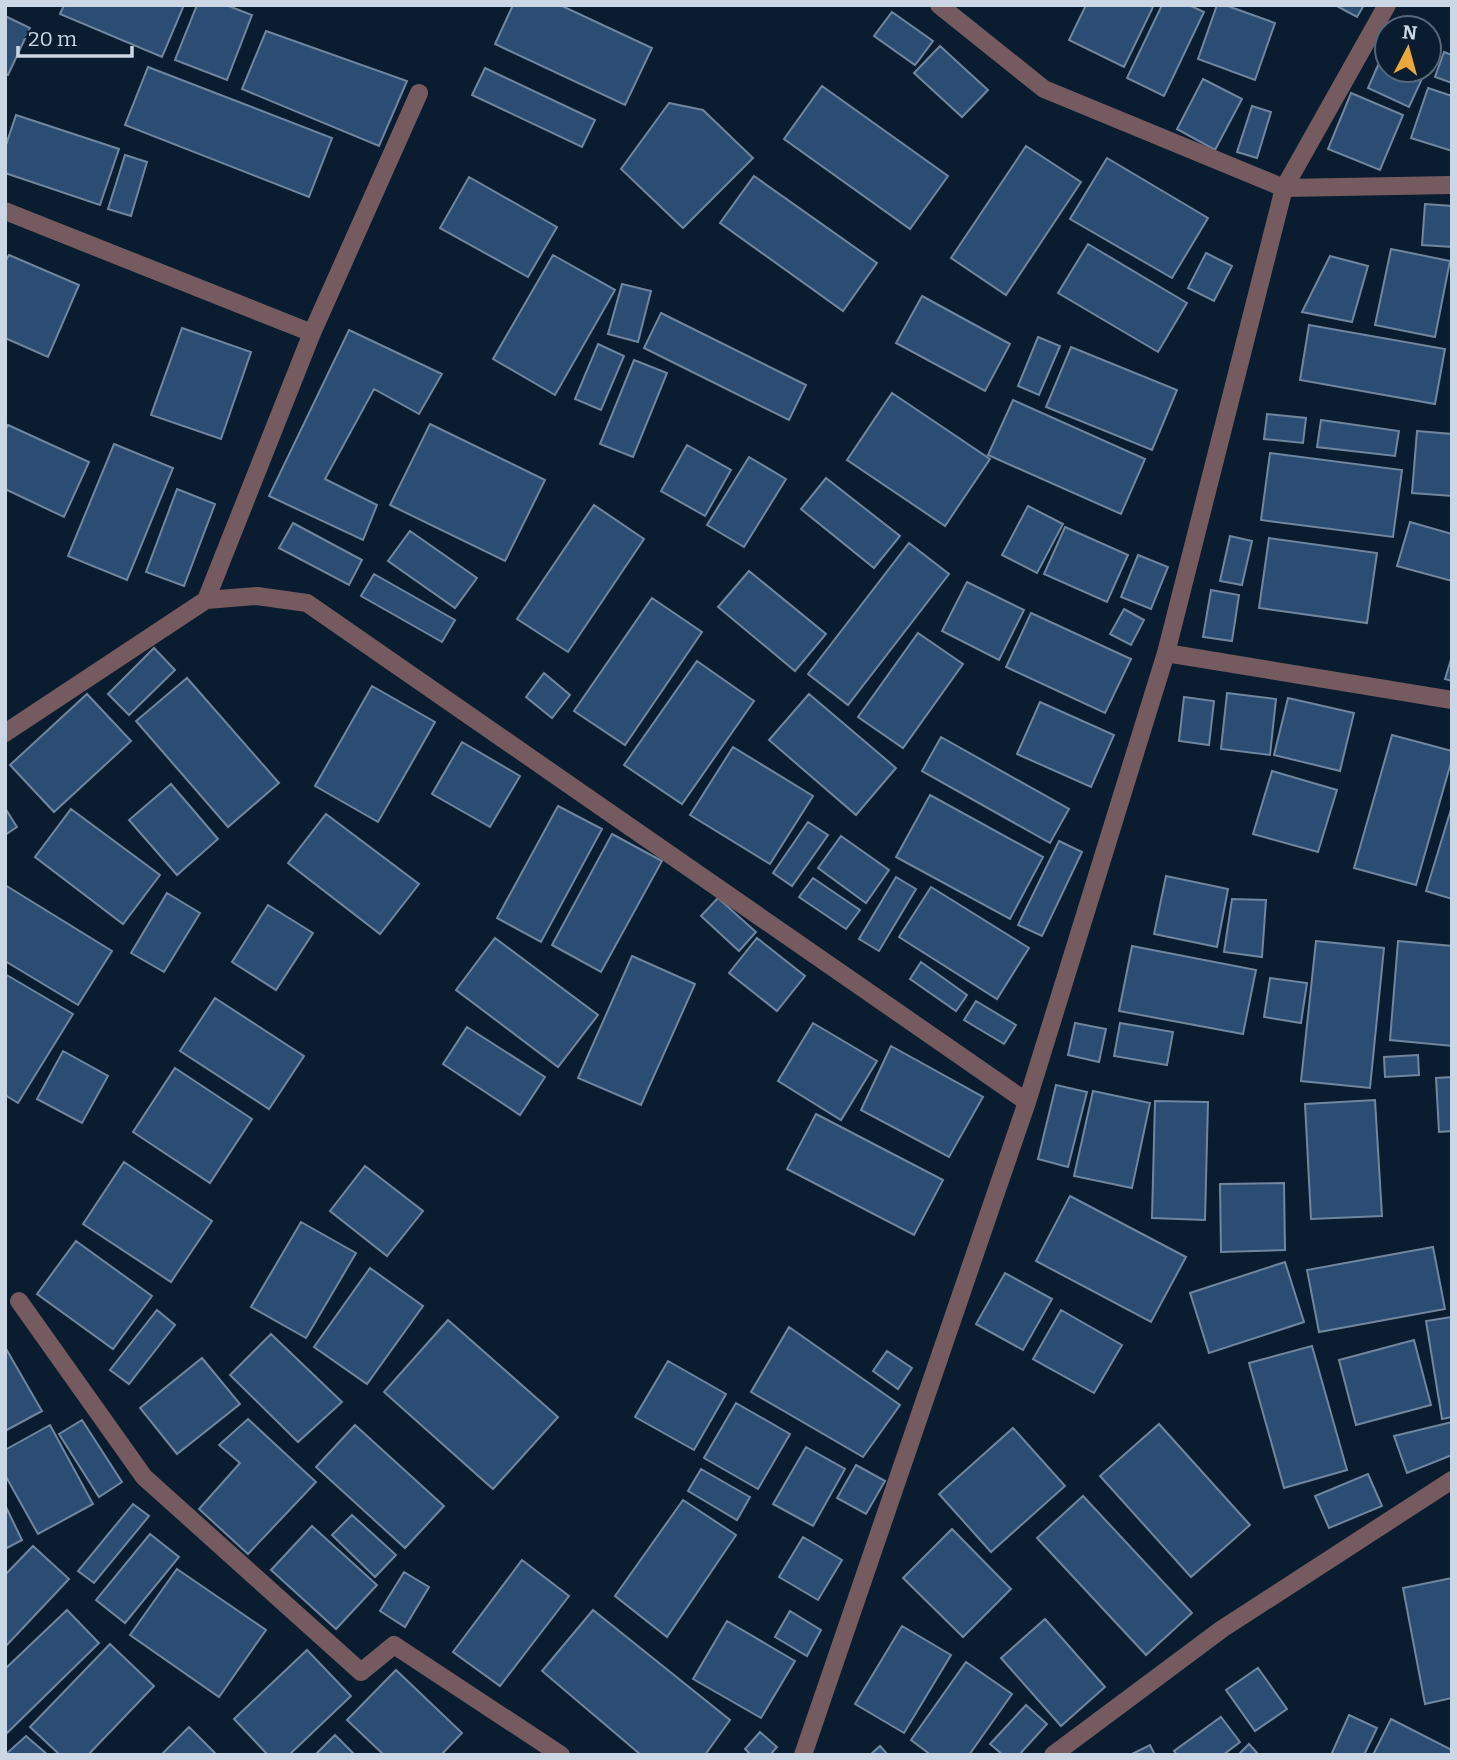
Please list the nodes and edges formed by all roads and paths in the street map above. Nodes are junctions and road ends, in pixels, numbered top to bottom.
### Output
1 (939, 5) edge
2 (1387, 5) edge
3 (419, 93) dead end
4 (1452, 185) edge
5 (1284, 188) junction
6 (5, 211) edge
7 (312, 333) junction
8 (206, 600) junction
9 (1166, 653) junction
10 (1452, 700) edge
11 (5, 733) edge
12 (1027, 1102) junction
13 (19, 1301) dead end
14 (1452, 1479) edge
15 (561, 1755) edge
16 (803, 1755) edge
17 (1053, 1755) edge

1 - 5 street
2 - 5 street
3 - 7 street
4 - 5 street
5 - 9 street
6 - 7 street
7 - 8 street
8 - 11 street
8 - 12 street
9 - 10 street
9 - 12 street
12 - 16 street
13 - 15 street
14 - 17 street

